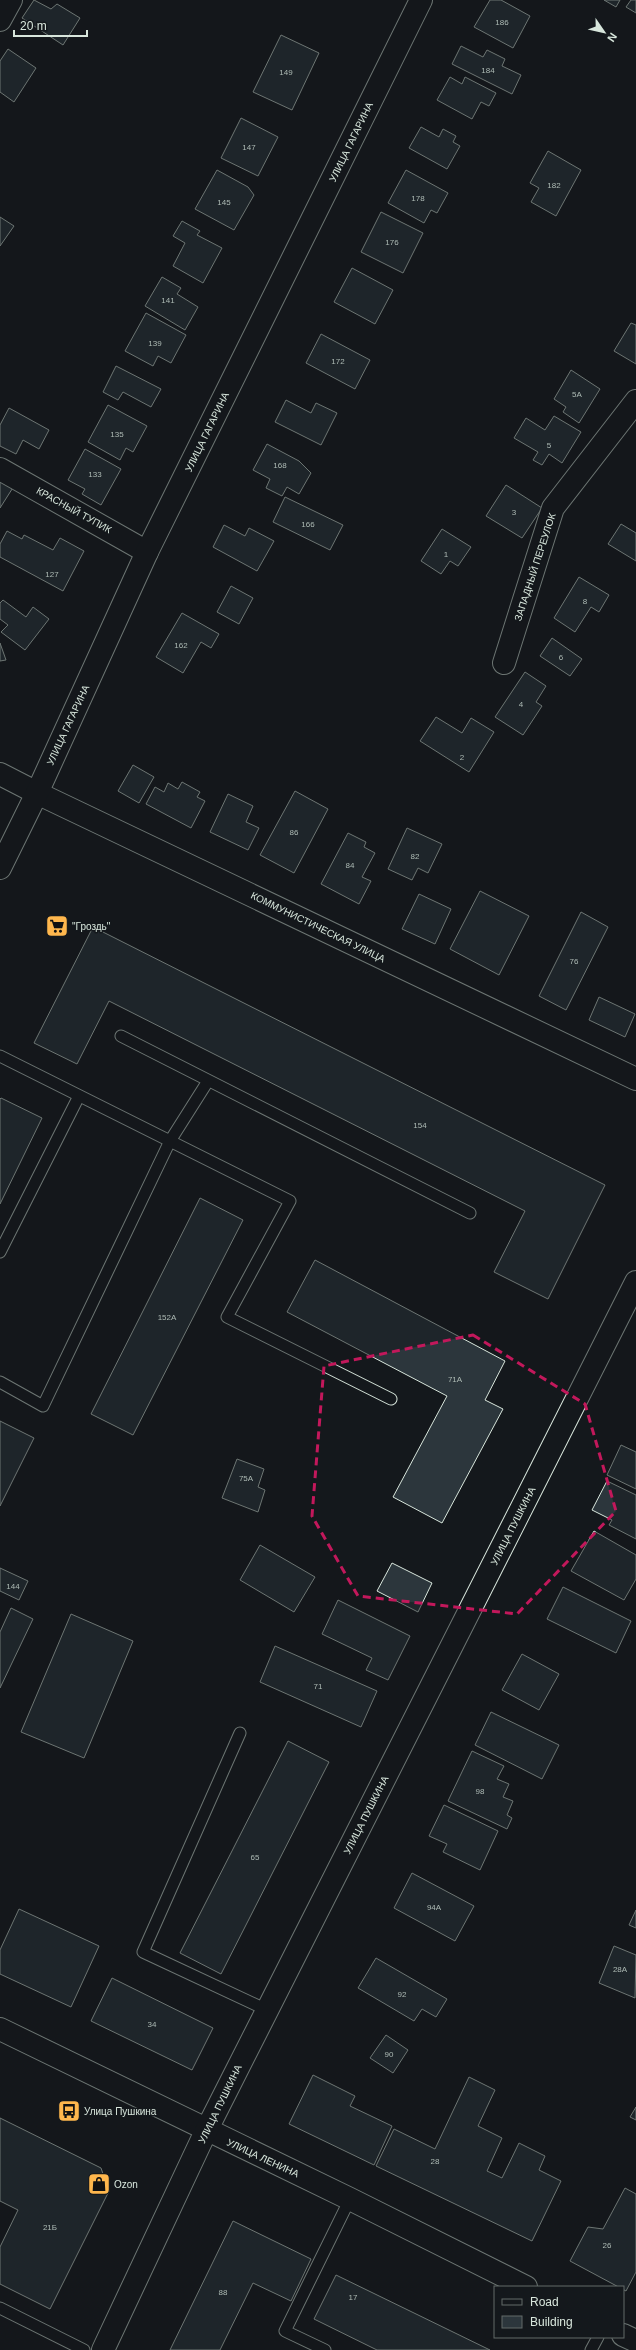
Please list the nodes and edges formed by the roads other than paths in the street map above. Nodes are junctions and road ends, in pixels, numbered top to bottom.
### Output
1 (11, 0) edge
2 (421, 0) edge
3 (0, 20) edge
4 (636, 401) edge
5 (0, 469) edge
6 (147, 552) junction
7 (504, 663) dead end
8 (0, 774) edge
9 (37, 793) junction
10 (0, 868) edge
11 (122, 1036) dead end
12 (0, 1056) edge
13 (636, 1079) edge
14 (208, 1081) junction
15 (79, 1096) junction
16 (170, 1141) junction
17 (470, 1213) dead end
18 (0, 1252) edge
19 (636, 1282) edge
20 (0, 1382) edge
21 (391, 1399) dead end
22 (240, 1733) dead end
23 (267, 2010) junction
24 (0, 2029) edge
25 (206, 2131) junction
26 (350, 2199) junction
27 (524, 2286) edge
28 (0, 2308) edge
29 (624, 2335) edge
30 (598, 2338) edge
31 (636, 2341) edge
32 (84, 2350) edge
33 (102, 2350) edge
34 (325, 2350) edge
35 (592, 2350) edge

1 - 3 street
2 - 6 street, УЛИЦА ГАГАРИНА
4 - 7 street, ЗАПАДНЫЙ ПЕРЕУЛОК
5 - 6 street, КРАСНЫЙ ТУПИК
6 - 9 street, УЛИЦА ГАГАРИНА
8 - 9 street, КОММУНИСТИЧЕСКАЯ УЛИЦА
9 - 10 street, УЛИЦА ГАГАРИНА
9 - 13 street, КОММУНИСТИЧЕСКАЯ УЛИЦА
11 - 14 lane
12 - 15 lane
14 - 16 lane
14 - 17 lane
15 - 16 lane
15 - 18 lane
16 - 20 lane
16 - 21 lane
19 - 23 street, УЛИЦА ПУШКИНА
22 - 23 lane
23 - 25 street, УЛИЦА ПУШКИНА
24 - 25 street, УЛИЦА ЛЕНИНА
25 - 26 street, УЛИЦА ЛЕНИНА
25 - 33 street, УЛИЦА ПУШКИНА
26 - 27 street, УЛИЦА ЛЕНИНА
26 - 34 lane
28 - 32 lane
29 - 31 street
30 - 35 lane

